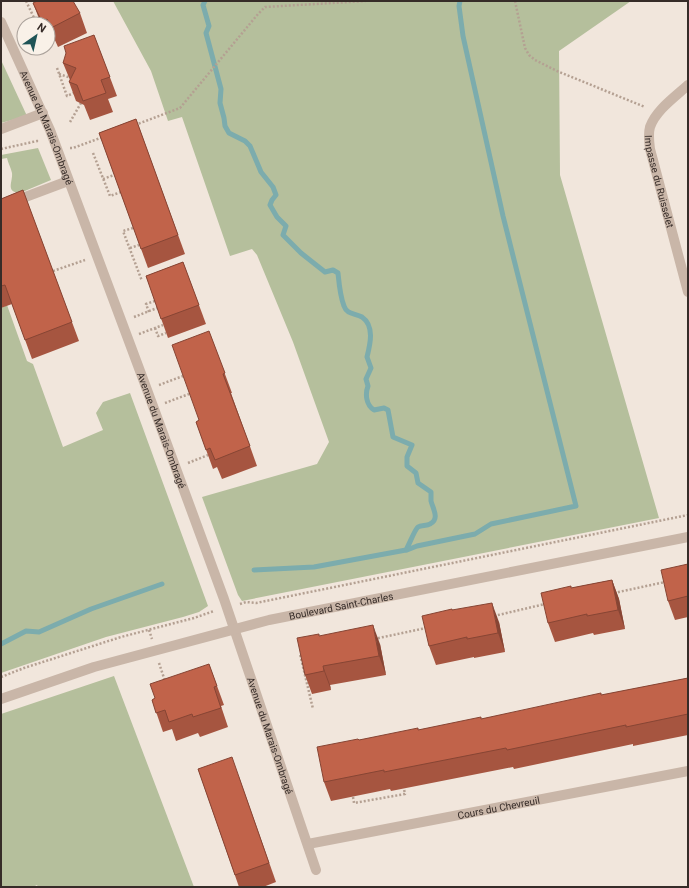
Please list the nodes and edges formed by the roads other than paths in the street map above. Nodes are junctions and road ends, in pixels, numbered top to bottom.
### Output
1 (1, 22) edge
2 (688, 85) edge
3 (43, 113) junction
4 (1, 129) edge
5 (68, 181) junction
6 (1, 204) edge
7 (688, 292) edge
8 (688, 536) edge
9 (234, 628) junction
10 (1, 699) edge
11 (688, 771) edge
12 (308, 844) junction
13 (316, 870) dead end

1 - 3 street, Avenue du Marais-Ombragé
2 - 7 street, Impasse du Ruisselet
3 - 4 street
3 - 5 street, Avenue du Marais-Ombragé
5 - 6 street
5 - 9 street, Avenue du Marais-Ombragé
8 - 9 street, Boulevard Saint-Charles
9 - 10 street, Boulevard Saint-Charles
9 - 12 street, Avenue du Marais-Ombragé
11 - 12 street, Cours du Chevreuil
12 - 13 street, Avenue du Marais-Ombragé

